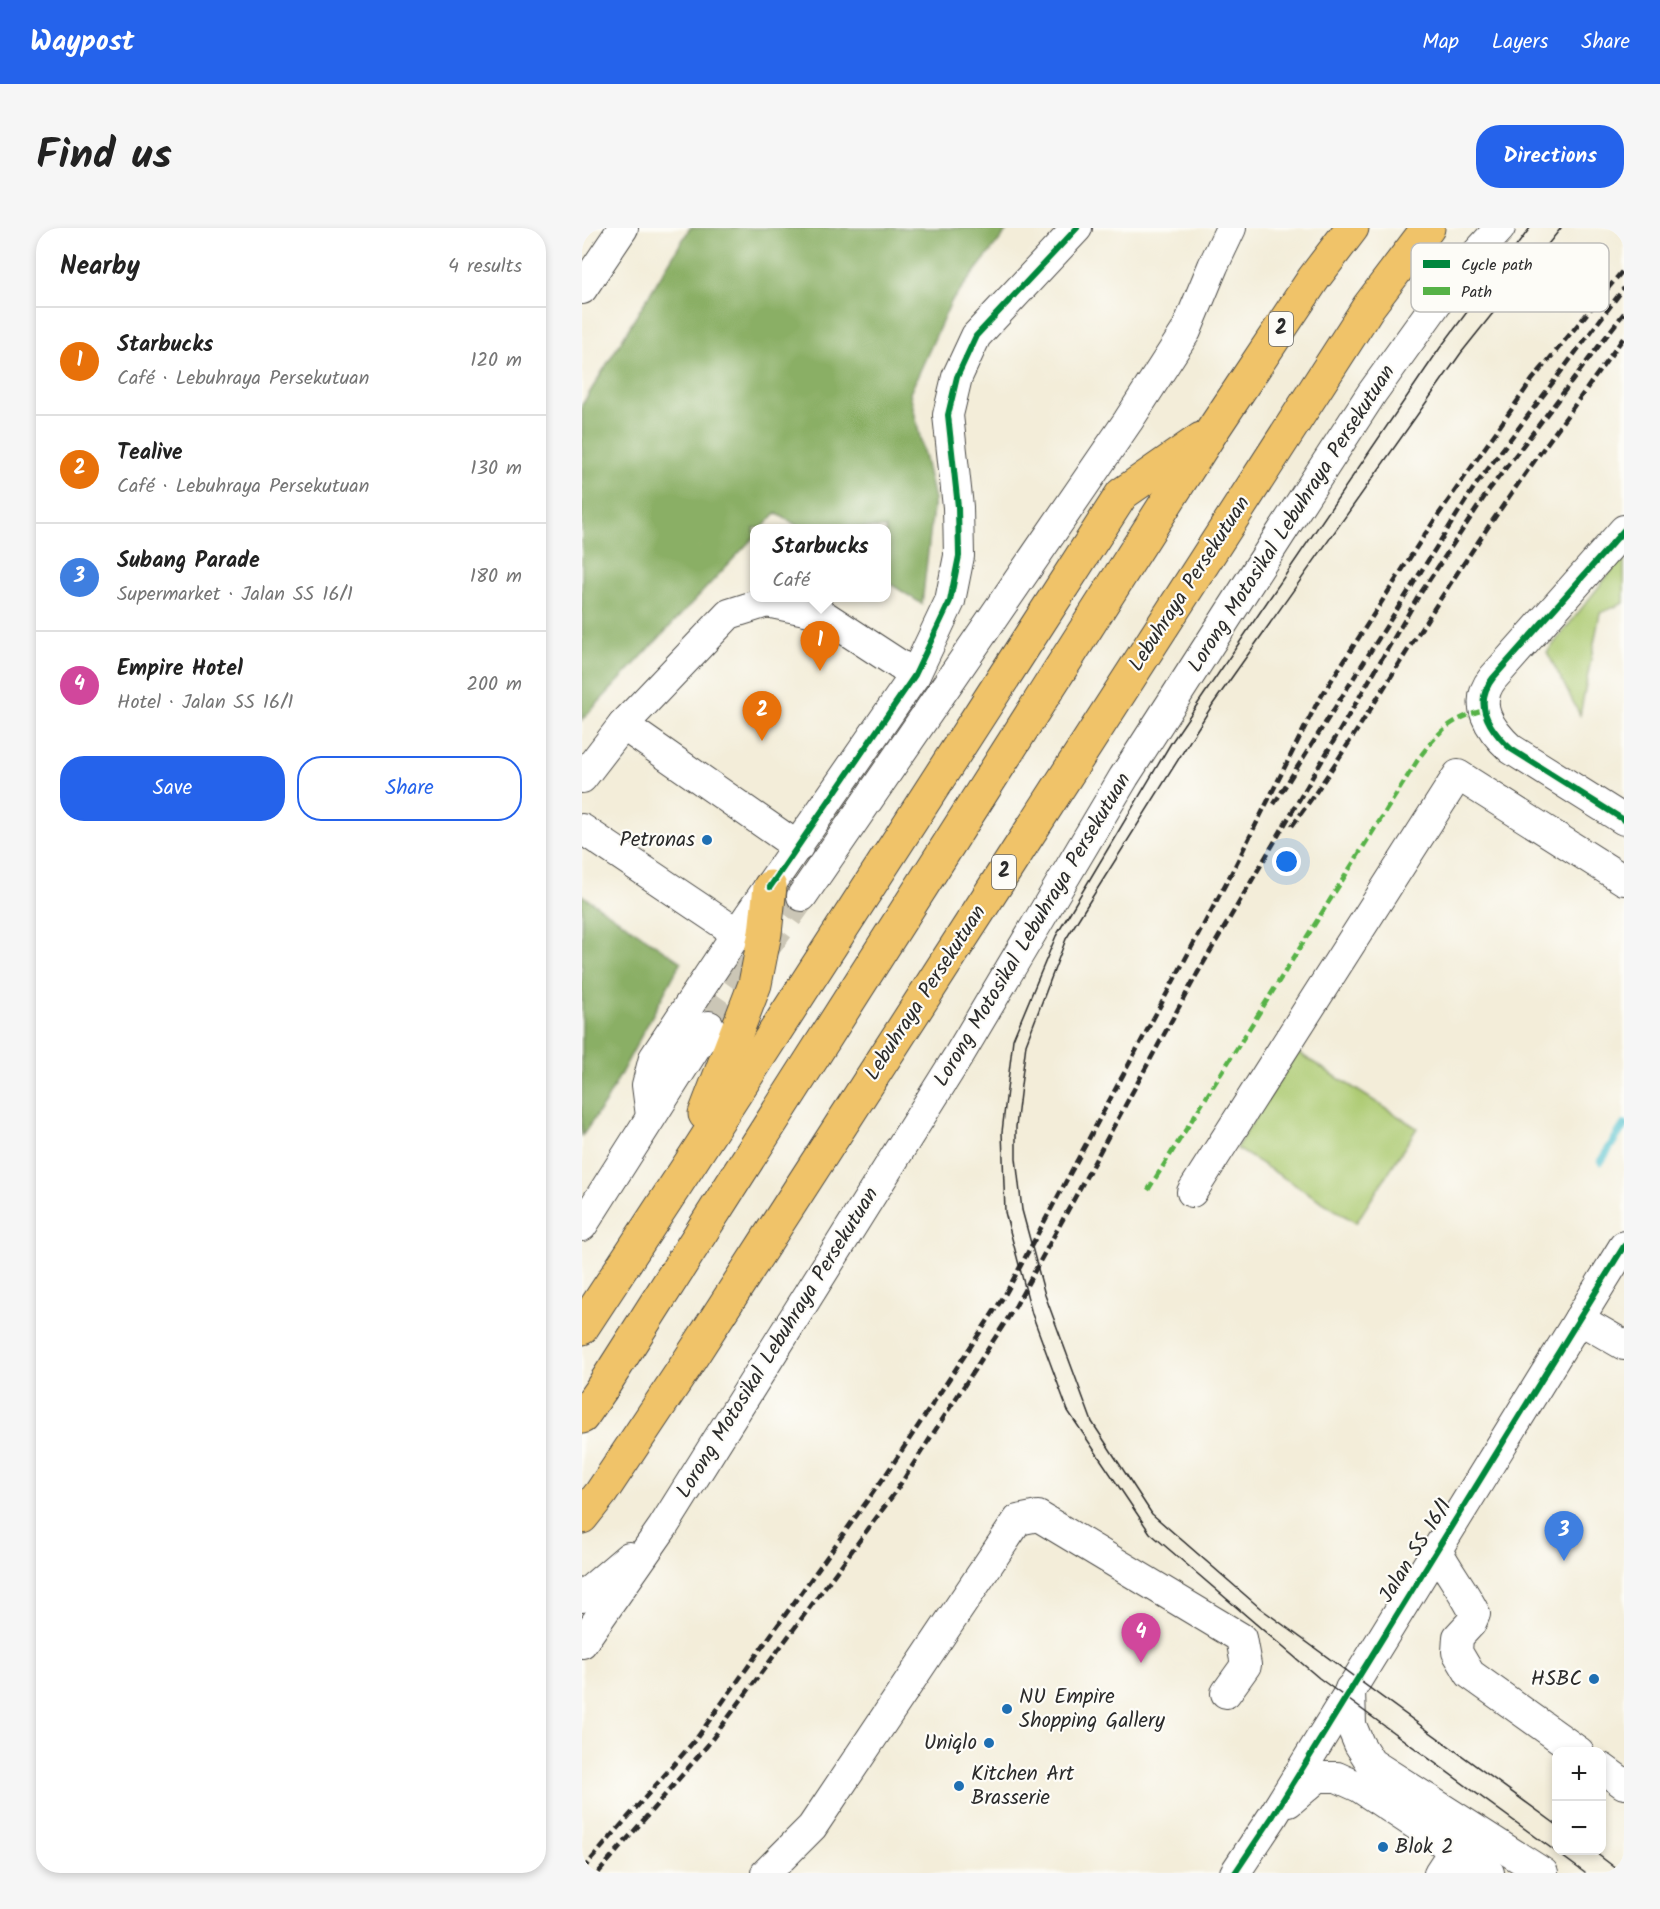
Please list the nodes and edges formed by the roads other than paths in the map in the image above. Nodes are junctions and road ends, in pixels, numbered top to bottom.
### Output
1 (623, 228) edge
2 (1077, 228) edge
3 (1231, 228) edge
4 (1352, 228) edge
5 (1428, 228) edge
6 (1500, 228) edge
7 (1417, 243) edge
8 (1487, 243) edge
9 (1411, 250) edge
10 (582, 289) edge
11 (1430, 312) edge
12 (1212, 431) junction
13 (1624, 530) edge
14 (915, 675) junction
15 (622, 725) junction
16 (582, 778) edge
17 (1624, 820) edge
18 (582, 829) edge
19 (798, 847) junction
20 (1624, 880) edge
21 (770, 887) junction
22 (802, 896) tunnel mouth
23 (737, 933) junction
24 (709, 1026) tunnel mouth
25 (651, 1116) junction
26 (691, 1162) junction
27 (1192, 1192) dead end
28 (582, 1226) edge
29 (1624, 1246) edge
30 (1579, 1318) junction
31 (582, 1328) edge
32 (1624, 1346) edge
33 (582, 1417) edge
34 (582, 1517) edge
35 (663, 1527) junction
36 (1437, 1550) junction
37 (582, 1597) edge
38 (582, 1643) edge
39 (1350, 1689) junction
40 (1226, 1693) dead end
41 (1572, 1747) edge
42 (1606, 1771) edge
43 (1624, 1784) edge
44 (1273, 1816) junction
45 (1447, 1862) edge
46 (766, 1873) edge
47 (1235, 1873) edge
48 (1490, 1873) edge
49 (1543, 1873) edge

1 - 10 street
2 - 14 street
3 - 22 street
4 - 12 highway, 2
5 - 7 highway, Lebuhraya Persekutuan / 2
6 - 8 street, Lorong Motosikal Lebuhraya Persekutuan
9 - 34 highway, Lebuhraya Persekutuan / 2
11 - 35 street, Lorong Motosikal Lebuhraya Persekutuan
12 - 26 highway
12 - 33 highway, 2
13 - 17 street
14 - 15 street
14 - 19 street
15 - 16 street
15 - 19 street
18 - 23 street
19 - 21 street
20 - 27 street
21 - 23 street
21 - 26 highway
23 - 25 street
24 - 25 street
25 - 28 street
26 - 31 highway
29 - 30 street, Jalan SS 16/1
30 - 32 street
30 - 36 street, Jalan SS 16/1
35 - 37 street
35 - 38 street, Lorong Motosikal Lebuhraya Persekutuan
36 - 39 street, Jalan SS 16/1
36 - 41 street
39 - 44 street, Jalan SS 16/1
39 - 49 street
40 - 46 street
42 - 43 street
44 - 45 street
44 - 47 street, Jalan SS 16/1
45 - 48 street

